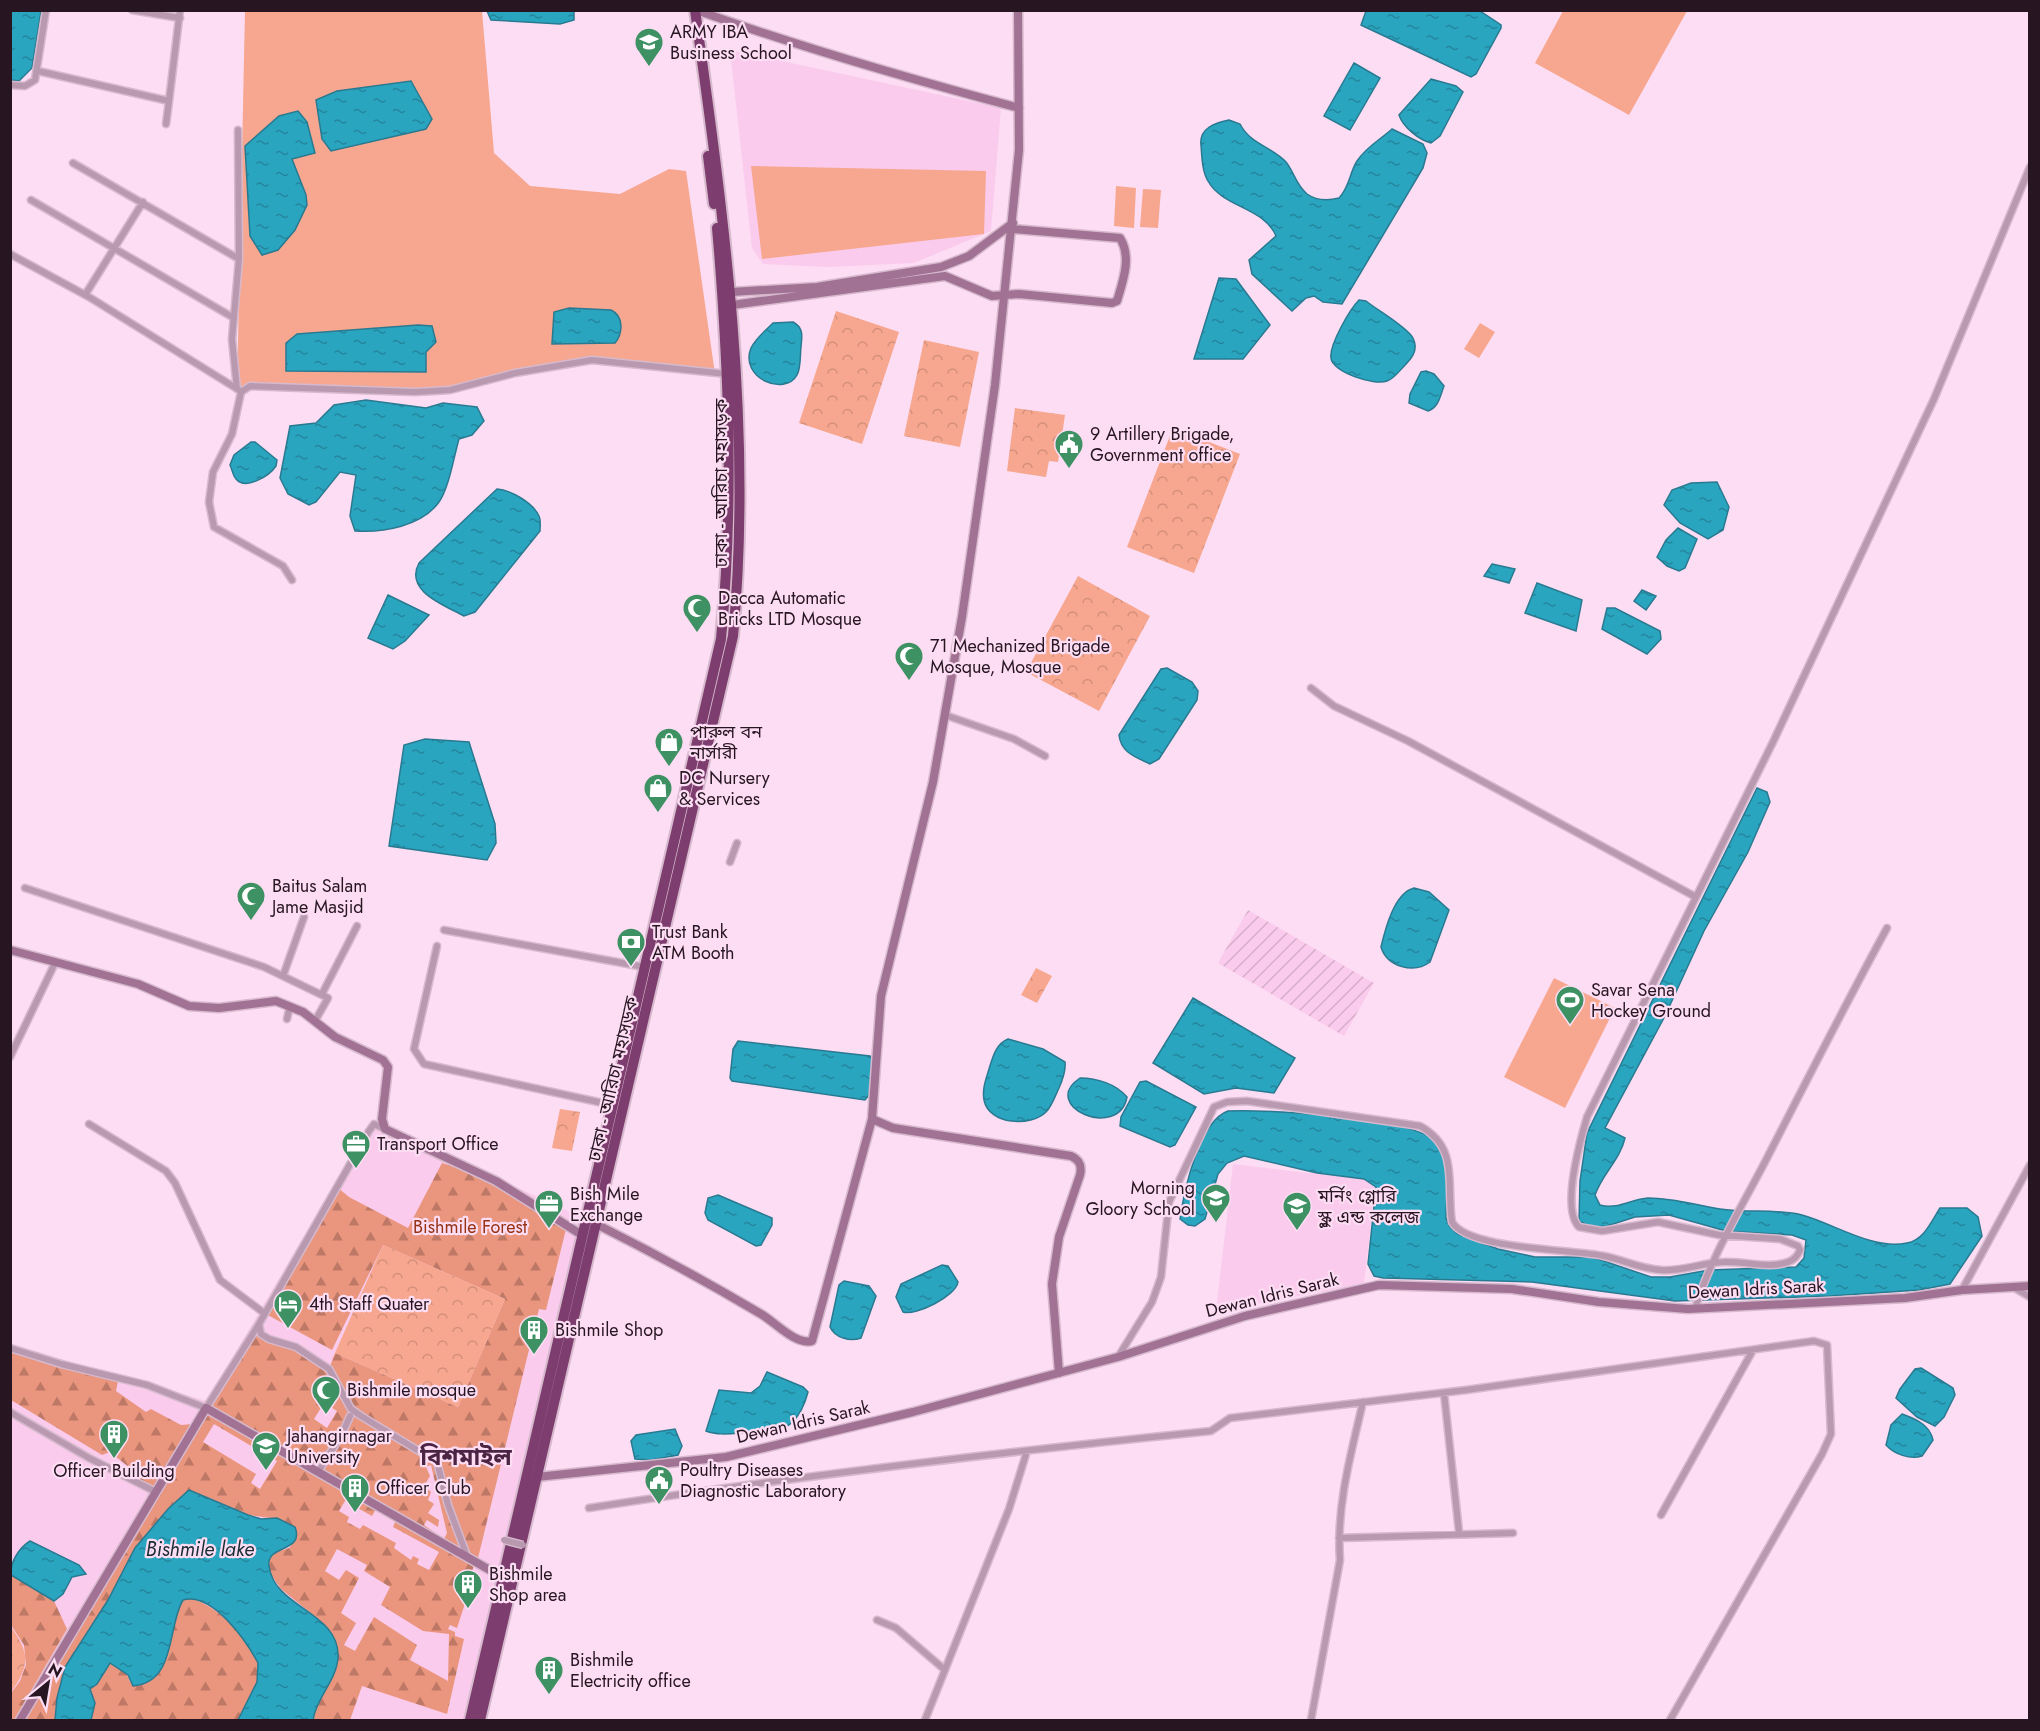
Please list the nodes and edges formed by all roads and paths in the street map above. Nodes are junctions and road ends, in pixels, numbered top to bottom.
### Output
1 (46, 10) edge
2 (132, 10) edge
3 (688, 10) edge
4 (696, 10) edge
5 (1018, 10) edge
6 (180, 14) edge
7 (38, 71) junction
8 (10, 86) edge
9 (169, 101) junction
10 (1019, 108) junction
11 (166, 124) dead end
12 (238, 130) dead end
13 (73, 163) dead end
14 (2030, 167) edge
15 (31, 200) dead end
16 (143, 202) junction
17 (1013, 226) junction
18 (114, 249) junction
19 (10, 254) edge
20 (239, 259) junction
21 (731, 292) junction
22 (85, 295) junction
23 (1005, 297) junction
24 (732, 305) junction
25 (234, 318) junction
26 (727, 374) junction
27 (239, 390) junction
28 (292, 580) dead end
29 (1311, 688) dead end
30 (945, 715) junction
31 (1045, 756) dead end
32 (737, 843) dead end
33 (730, 862) dead end
34 (25, 888) dead end
35 (1694, 896) junction
36 (304, 917) dead end
37 (357, 926) dead end
38 (1887, 928) dead end
39 (444, 930) dead end
40 (437, 946) dead end
41 (10, 950) edge
42 (55, 963) junction
43 (644, 968) junction
44 (283, 976) junction
45 (322, 994) junction
46 (290, 1006) junction
47 (286, 1019) dead end
48 (315, 1021) junction
49 (10, 1057) edge
50 (612, 1105) junction
51 (872, 1119) junction
52 (89, 1124) dead end
53 (385, 1129) junction
54 (2030, 1165) edge
55 (596, 1224) junction
56 (582, 1235) junction
57 (1727, 1235) junction
58 (1715, 1262) junction
59 (2030, 1286) edge
60 (2012, 1287) junction
61 (1962, 1290) junction
62 (2030, 1297) edge
63 (1695, 1309) junction
64 (264, 1313) junction
65 (259, 1324) junction
66 (10, 1348) edge
67 (1753, 1350) junction
68 (1118, 1357) junction
69 (1059, 1373) junction
70 (1444, 1393) junction
71 (1363, 1401) junction
72 (206, 1408) junction
73 (10, 1412) edge
74 (350, 1416) dead end
75 (1027, 1451) junction
76 (318, 1472) junction
77 (537, 1477) junction
78 (156, 1492) junction
79 (589, 1508) dead end
80 (1661, 1515) dead end
81 (1459, 1532) junction
82 (1513, 1533) dead end
83 (1339, 1538) junction
84 (504, 1540) dead end
85 (523, 1545) dead end
86 (467, 1556) junction
87 (502, 1576) junction
88 (877, 1620) dead end
89 (945, 1670) junction
90 (20, 1720) edge
91 (470, 1720) edge
92 (480, 1720) edge
93 (925, 1720) edge
94 (1311, 1720) edge
95 (1670, 1720) edge

1 - 7 street
2 - 6 street
3 - 26 highway, ঢাকা - আরিচা মহাসড়ক
4 - 10 street
4 - 21 highway, ঢাকা - আরিচা মহাসড়ক
5 - 10 street
6 - 9 street
7 - 8 street
7 - 9 street
9 - 11 street
10 - 17 street
12 - 20 street
13 - 16 street
14 - 35 street
15 - 18 street
16 - 18 street
16 - 20 street
17 - 21 street
17 - 23 street
17 - 23 street
18 - 22 street
18 - 25 street
19 - 22 street
20 - 25 street
21 - 24 highway, ঢাকা - আরিচা মহাসড়ক
22 - 27 street
23 - 24 street
23 - 30 street
24 - 55 highway, ঢাকা - আরিচা মহাসড়ক
25 - 27 street
26 - 27 street
26 - 43 highway, ঢাকা - আরিচা মহাসড়ক
27 - 28 street
29 - 35 street
30 - 31 street
30 - 51 street
32 - 33 street
34 - 44 street
35 - 57 street
36 - 44 street
37 - 45 street
38 - 57 street
39 - 43 street
40 - 50 street
41 - 42 street
42 - 46 street
42 - 49 street
43 - 50 highway, ঢাকা - আরিচা মহাসড়ক
44 - 45 street
45 - 48 street
46 - 47 street
46 - 48 street
48 - 53 street
50 - 56 highway, ঢাকা - আরিচা মহাসড়ক
51 - 55 street
51 - 69 street
52 - 64 street
53 - 56 street
53 - 64 street
54 - 61 street
55 - 77 highway, ঢাকা - আরিচা মহাসড়ক
56 - 87 highway, ঢাকা - আরিচা মহাসড়ক
57 - 58 street
57 - 58 street
58 - 63 street
58 - 68 street
59 - 60 street, Dewan Idris Sarak
60 - 61 street, Dewan Idris Sarak
60 - 62 street
61 - 63 street, Dewan Idris Sarak
63 - 68 street, Dewan Idris Sarak
64 - 65 street
65 - 72 street
65 - 86 street
66 - 72 street
67 - 70 street
67 - 80 street
67 - 95 street
68 - 69 street, Dewan Idris Sarak
69 - 77 street, Dewan Idris Sarak
70 - 71 street
70 - 81 street
71 - 75 street
71 - 83 street
72 - 76 street
72 - 78 street
73 - 78 street
74 - 76 street
75 - 79 street
75 - 89 street
76 - 86 street
77 - 92 highway, ঢাকা - আরিচা মহাসড়ক
78 - 90 street
81 - 82 street
81 - 83 street
83 - 94 street
84 - 85 street, bridge
86 - 87 street
87 - 91 highway, ঢাকা - আরিচা মহাসড়ক
88 - 89 street
89 - 93 street

